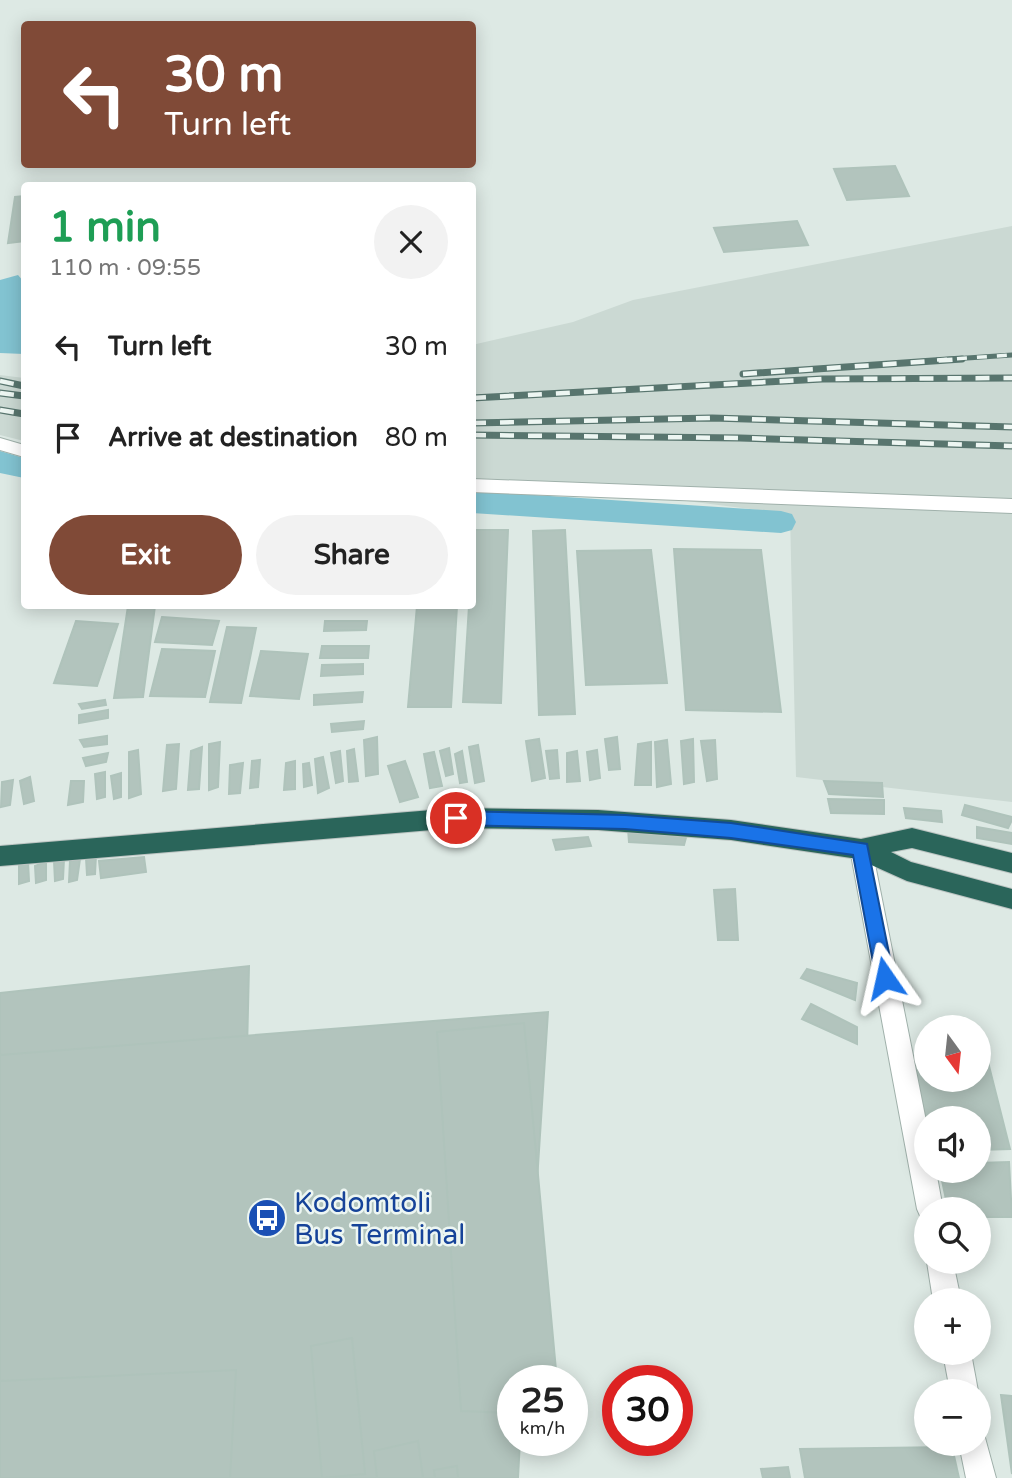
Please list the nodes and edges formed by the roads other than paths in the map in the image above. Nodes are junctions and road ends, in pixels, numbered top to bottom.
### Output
1 (0, 444) edge
2 (21, 450) edge
3 (476, 485) edge
4 (1012, 506) edge
5 (861, 849) junction
6 (0, 856) edge
7 (1012, 863) edge
8 (1012, 899) edge
9 (928, 1197) edge
10 (976, 1456) edge
11 (981, 1478) edge

1 - 2 street
3 - 4 street
5 - 6 highway
5 - 7 highway
5 - 8 highway
5 - 9 street
10 - 11 street

